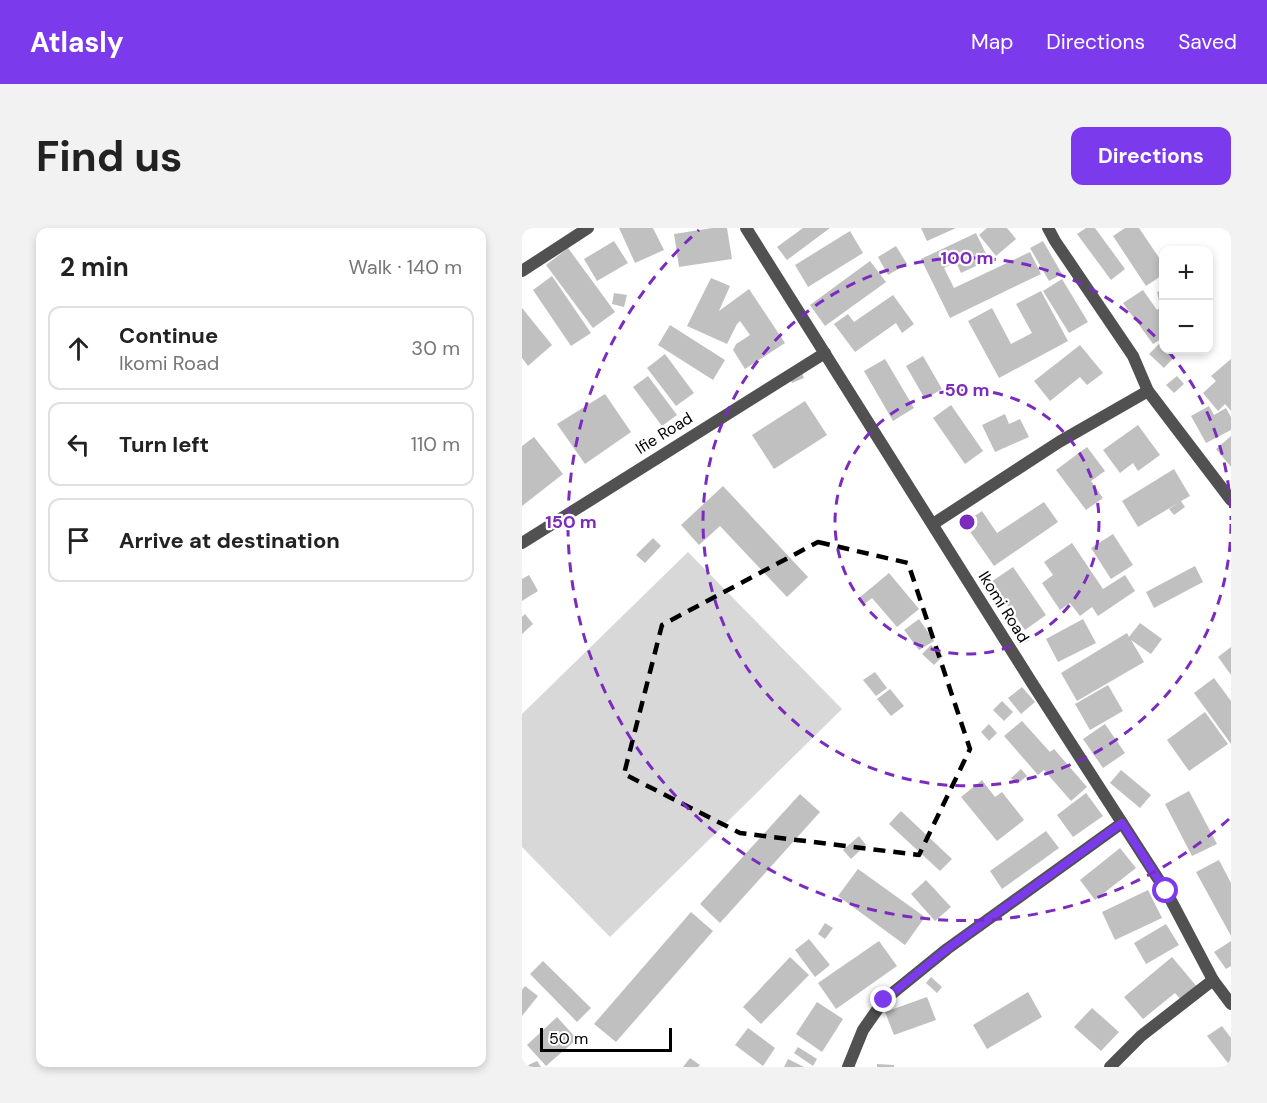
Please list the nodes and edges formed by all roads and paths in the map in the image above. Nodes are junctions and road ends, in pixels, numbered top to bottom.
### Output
1 (588, 228) edge
2 (746, 228) edge
3 (1048, 228) edge
4 (522, 271) edge
5 (825, 353) junction
6 (1148, 391) junction
7 (1231, 500) edge
8 (933, 524) junction
9 (522, 543) edge
10 (1122, 823) junction
11 (1213, 980) junction
12 (1231, 1004) edge
13 (849, 1067) edge
14 (1110, 1067) edge

1 - 4 street
2 - 5 street, Ikomi Road
3 - 6 street
5 - 8 street, Ikomi Road
5 - 9 street, Ifie Road
6 - 7 street
6 - 8 street
8 - 10 street, Ikomi Road
10 - 11 street, Ikomi Road
10 - 13 street
11 - 12 street, Ikomi Road
11 - 14 street

